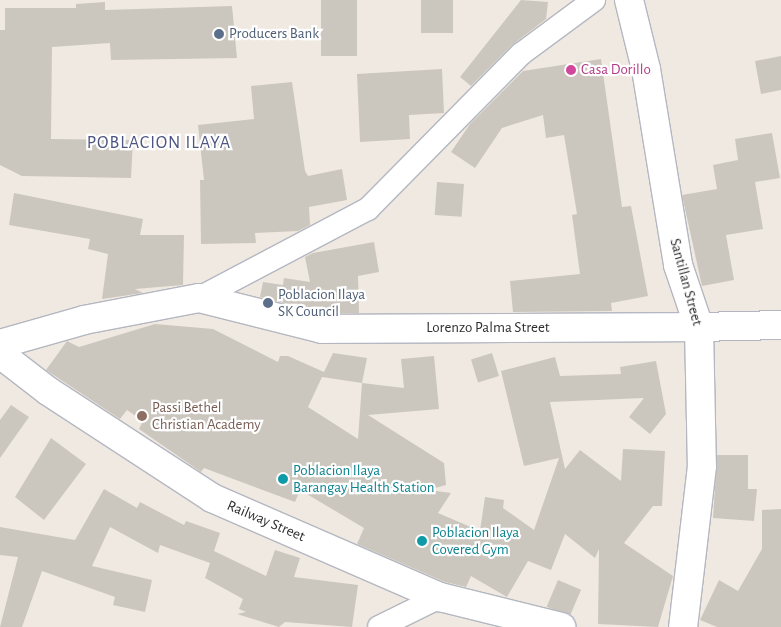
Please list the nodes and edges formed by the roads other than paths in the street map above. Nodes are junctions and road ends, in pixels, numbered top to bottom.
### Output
1 (594, 0) edge
2 (630, 0) edge
3 (199, 298) junction
4 (781, 325) edge
5 (699, 327) junction
6 (0, 344) edge
7 (0, 354) edge
8 (440, 596) junction
9 (379, 627) edge
10 (561, 627) edge
11 (683, 627) edge

1 - 3 street
2 - 5 street, Santillan Street
3 - 5 street, Lorenzo Palma Street
3 - 6 street
4 - 5 street, Lorenzo Palma Street
5 - 11 street, Santillan Street
7 - 8 street, Railway Street
8 - 9 street
8 - 10 street, Railway Street

